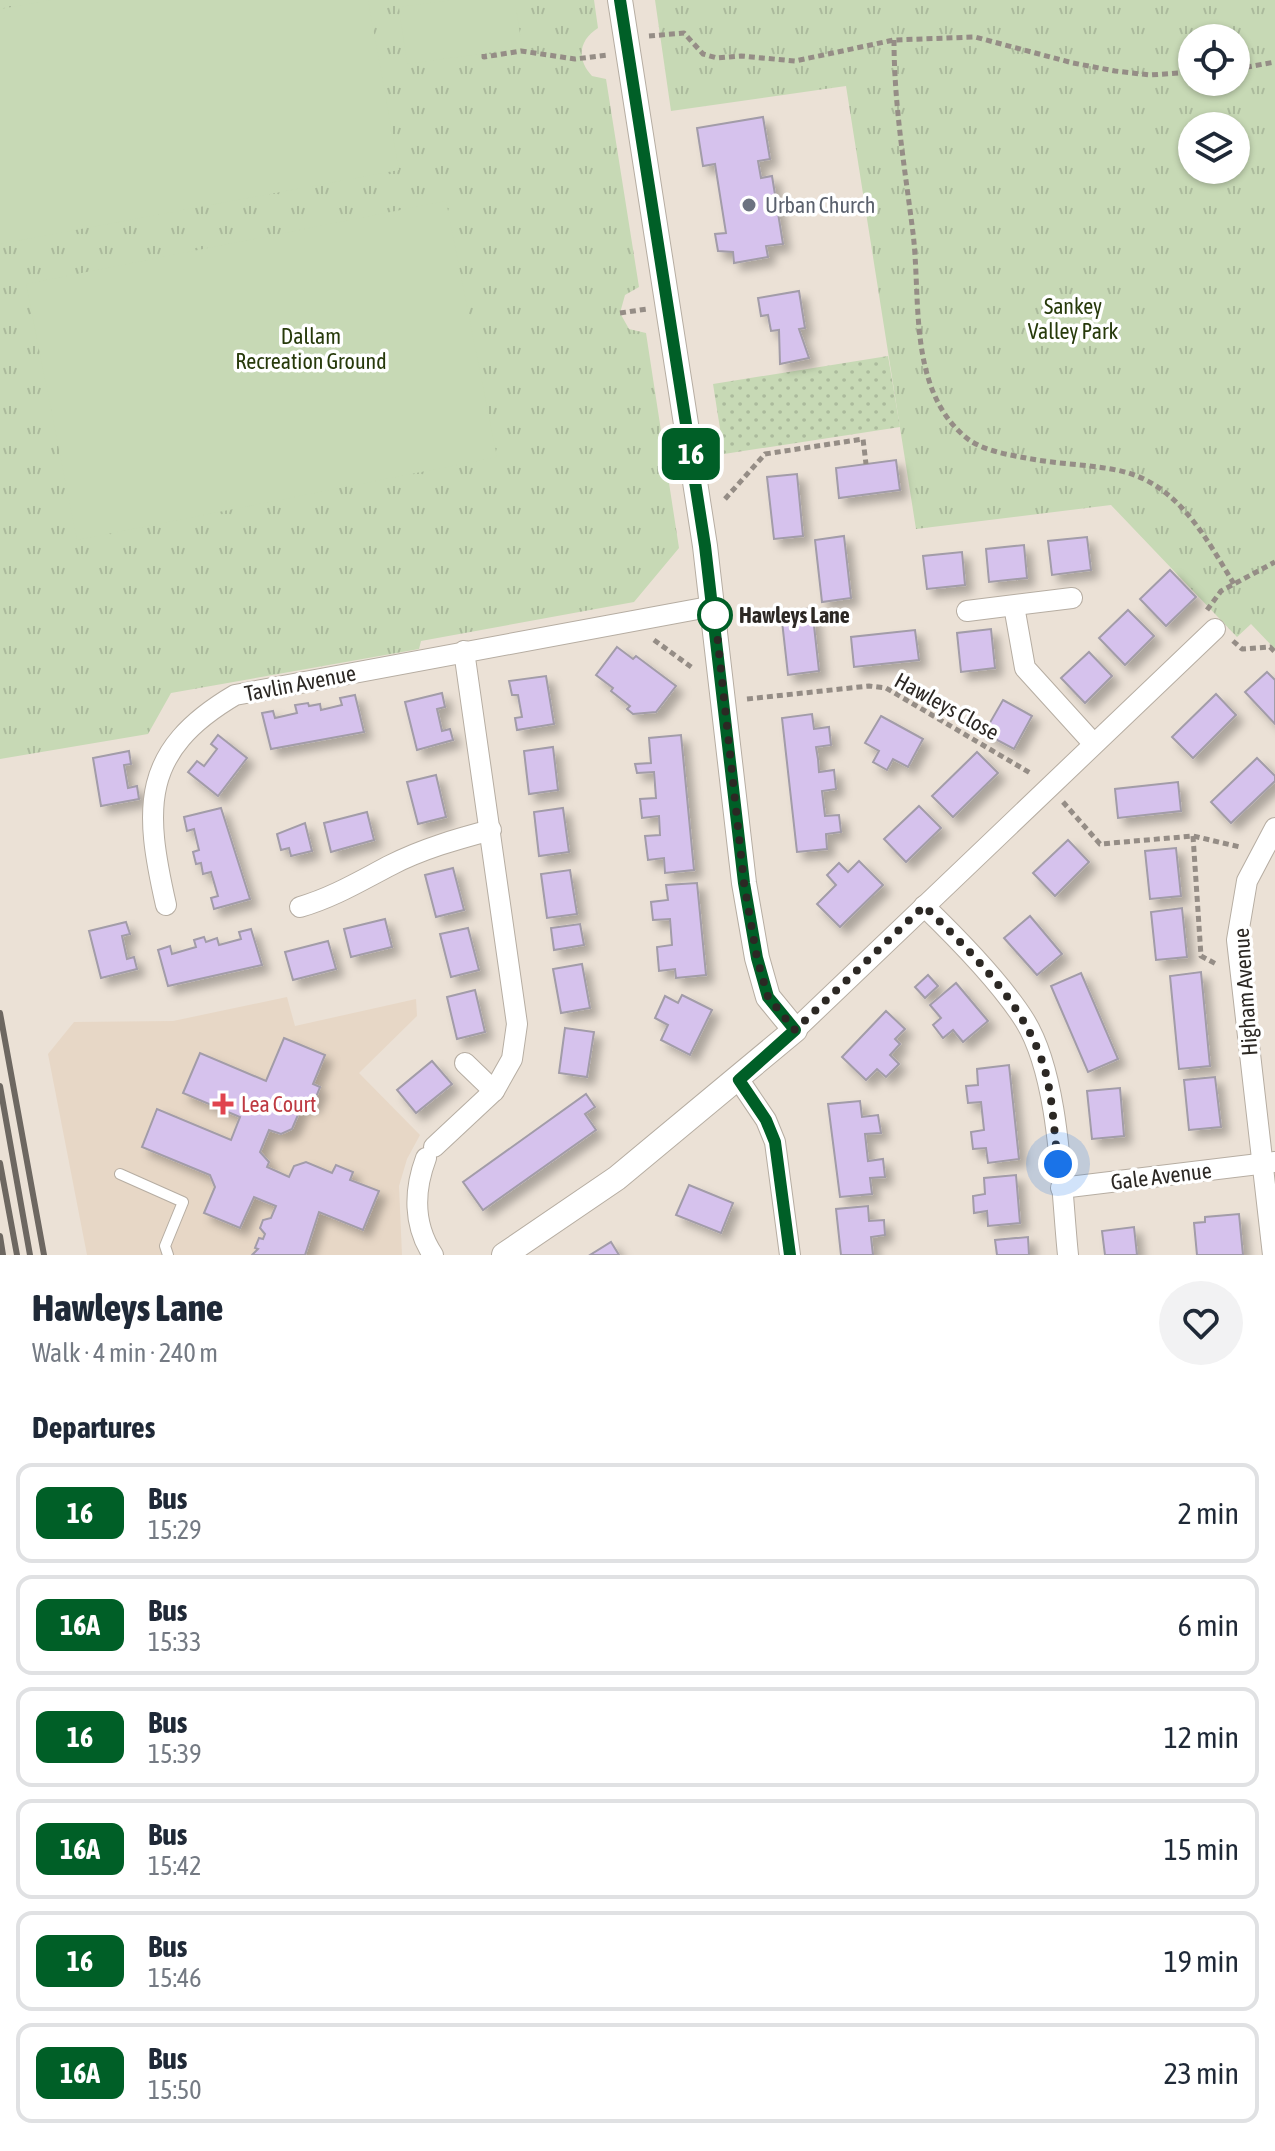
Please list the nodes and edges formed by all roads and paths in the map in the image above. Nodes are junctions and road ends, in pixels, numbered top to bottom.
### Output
1 (620, 0) edge
2 (649, 36) dead end
3 (894, 40) junction
4 (484, 54) dead end
5 (608, 55) dead end
6 (1275, 62) edge
7 (1250, 66) edge
8 (1178, 73) edge
9 (647, 309) dead end
10 (620, 313) dead end
11 (866, 464) dead end
12 (725, 499) dead end
13 (1275, 562) edge
14 (1234, 584) junction
15 (1072, 598) dead end
16 (1208, 605) dead end
17 (714, 606) junction
18 (1014, 606) junction
19 (967, 611) dead end
20 (1215, 629) joint
21 (642, 631) dead end
22 (464, 651) junction
23 (1275, 652) edge
24 (702, 675) dead end
25 (725, 701) junction
26 (1093, 743) junction
27 (1049, 786) junction
28 (1275, 828) edge
29 (491, 830) junction
30 (1193, 836) junction
31 (1260, 852) junction
32 (166, 905) dead end
33 (924, 906) junction
34 (300, 907) dead end
35 (1240, 986) junction
36 (795, 1030) junction
37 (465, 1063) dead end
38 (739, 1080) junction
39 (494, 1091) junction
40 (1268, 1162) edge
41 (120, 1174) dead end
42 (1061, 1188) junction
43 (521, 1251) edge
44 (168, 1255) edge
45 (433, 1255) edge
46 (790, 1255) edge
47 (1068, 1255) edge
48 (1273, 1255) edge

1 - 17 street
2 - 3 path
3 - 8 path
3 - 14 path
4 - 5 path
6 - 7 path
9 - 10 path
11 - 12 path
13 - 14 path
14 - 16 path
15 - 18 street
17 - 22 street, Tavlin Avenue
17 - 25 street
18 - 19 street
18 - 26 street
20 - 23 path
20 - 26 street
21 - 24 path
22 - 29 street
22 - 32 street, Tavlin Avenue
25 - 27 path, Hawleys Close
25 - 36 street
26 - 27 street
27 - 30 path, Hawleys Close
27 - 33 street
28 - 31 street, Higham Avenue
29 - 34 street
29 - 39 street
30 - 31 path
30 - 35 path
31 - 35 street, Higham Avenue
33 - 36 street
33 - 42 street
35 - 40 street, Higham Avenue
36 - 38 street
37 - 39 street
38 - 43 street
38 - 46 street
39 - 45 street
40 - 42 street, Gale Avenue
40 - 48 street
41 - 44 lane
42 - 47 street

